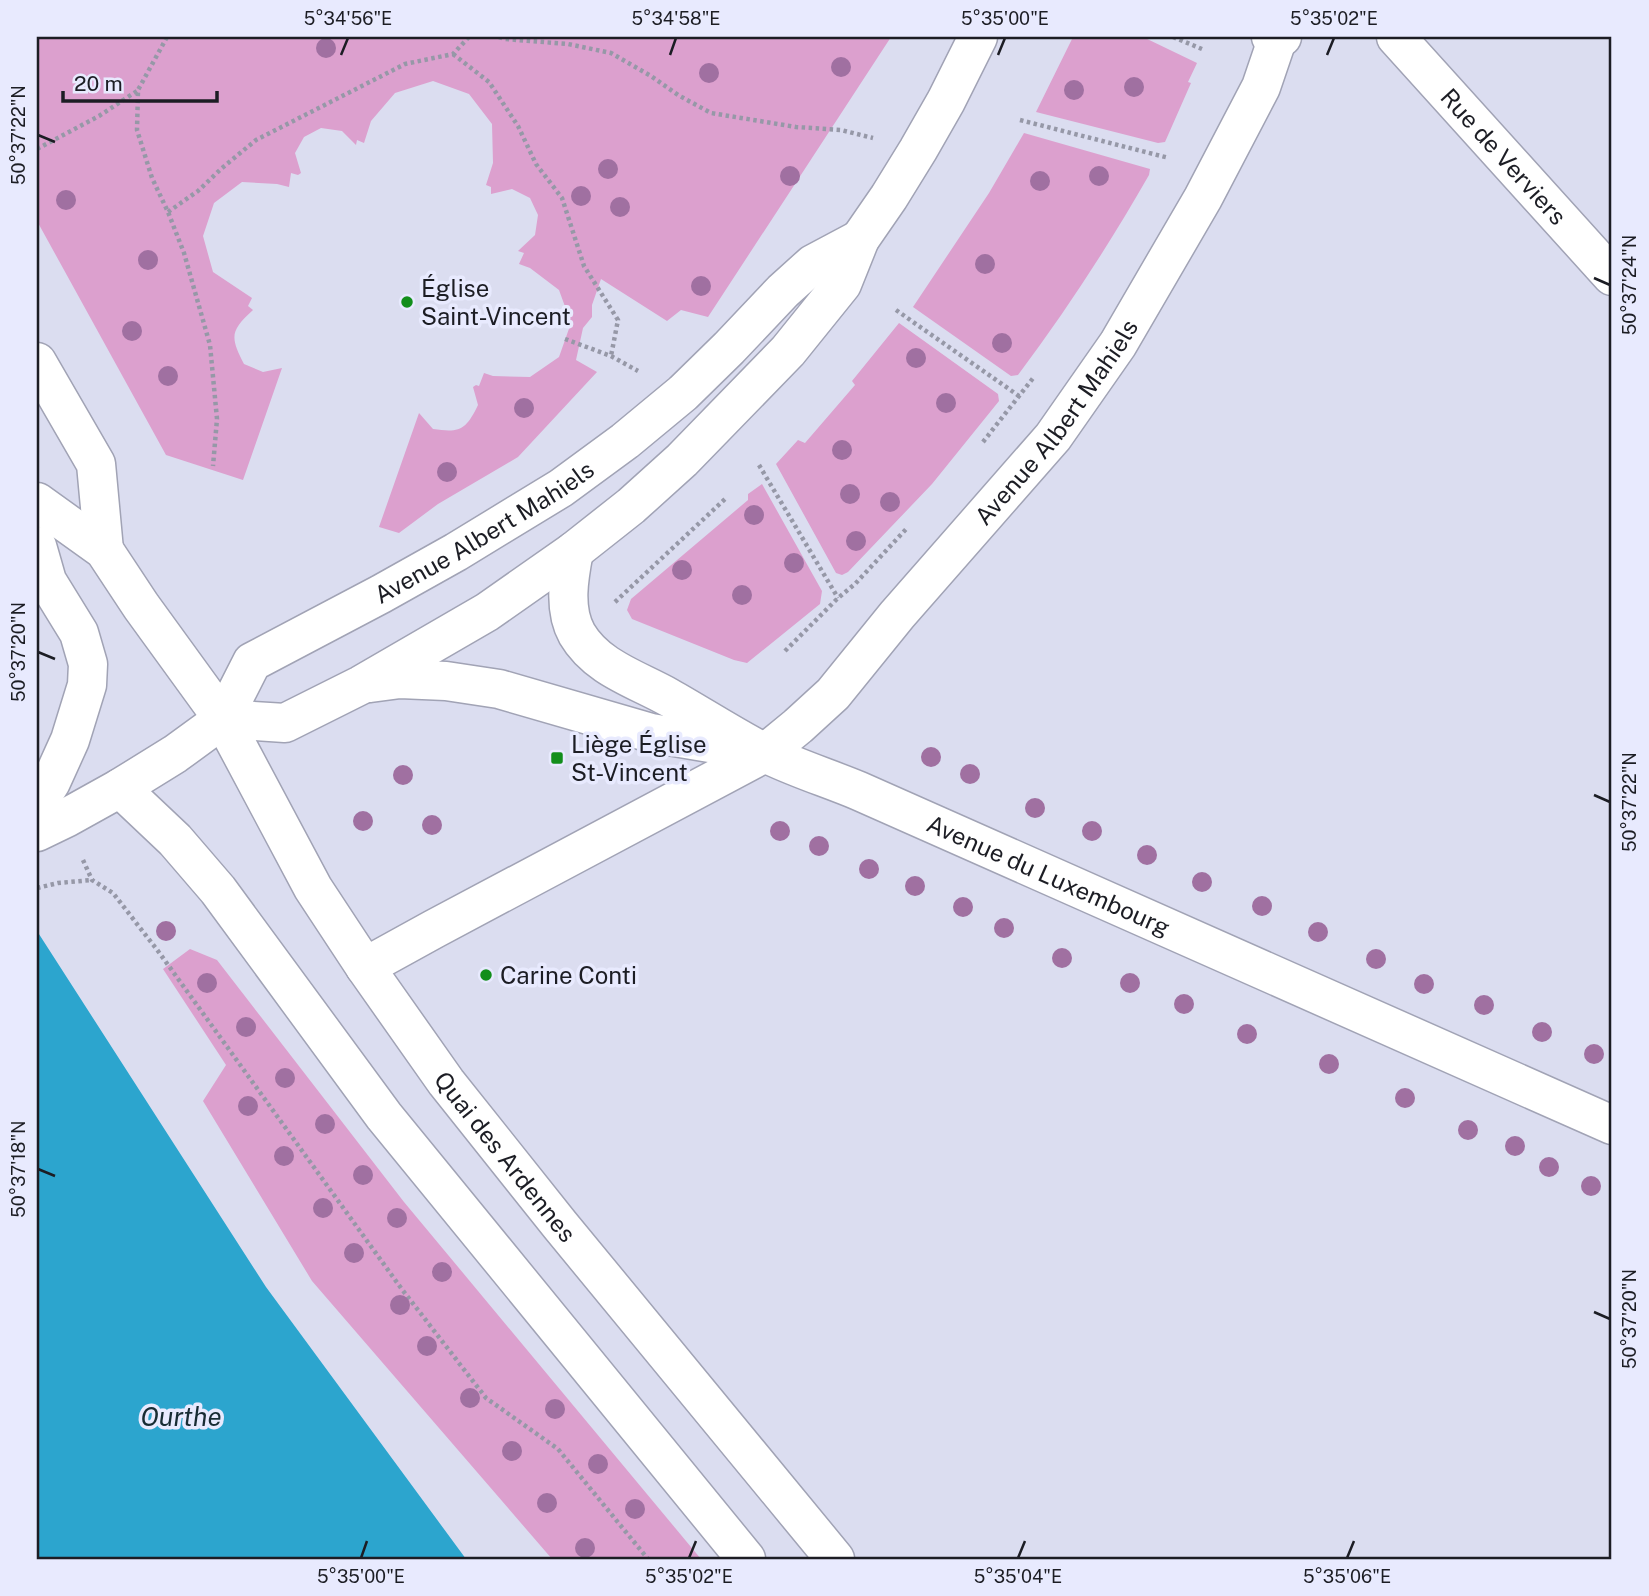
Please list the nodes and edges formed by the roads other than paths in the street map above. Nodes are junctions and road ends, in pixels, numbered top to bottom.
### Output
1 (978, 37) edge
2 (1396, 37) edge
3 (1277, 38) edge
4 (860, 239) junction
5 (1612, 275) edge
6 (37, 362) edge
7 (37, 502) edge
8 (37, 546) edge
9 (104, 550) junction
10 (575, 551) junction
11 (361, 685) junction
12 (223, 719) junction
13 (765, 753) junction
14 (120, 788) junction
15 (37, 804) edge
16 (37, 832) edge
17 (365, 968) junction
18 (1612, 1125) edge
19 (746, 1559) edge
20 (835, 1559) edge

1 - 4 street, Avenue Albert Mahiels
2 - 5 street, Rue de Verviers
3 - 13 street, Avenue Albert Mahiels
4 - 10 street, Avenue Albert Mahiels
4 - 12 street, Avenue Albert Mahiels
6 - 9 street
7 - 9 street
8 - 15 street
9 - 12 street, Quai des Ardennes
10 - 11 street, Avenue Albert Mahiels
10 - 13 street, Avenue du Luxembourg
11 - 12 street, Avenue Albert Mahiels
11 - 13 street, Avenue Albert Mahiels
12 - 14 street
12 - 17 street, Quai des Ardennes
13 - 17 street, Avenue Albert Mahiels
13 - 18 street, Avenue du Luxembourg
14 - 16 street
14 - 19 street
17 - 20 street, Quai des Ardennes

